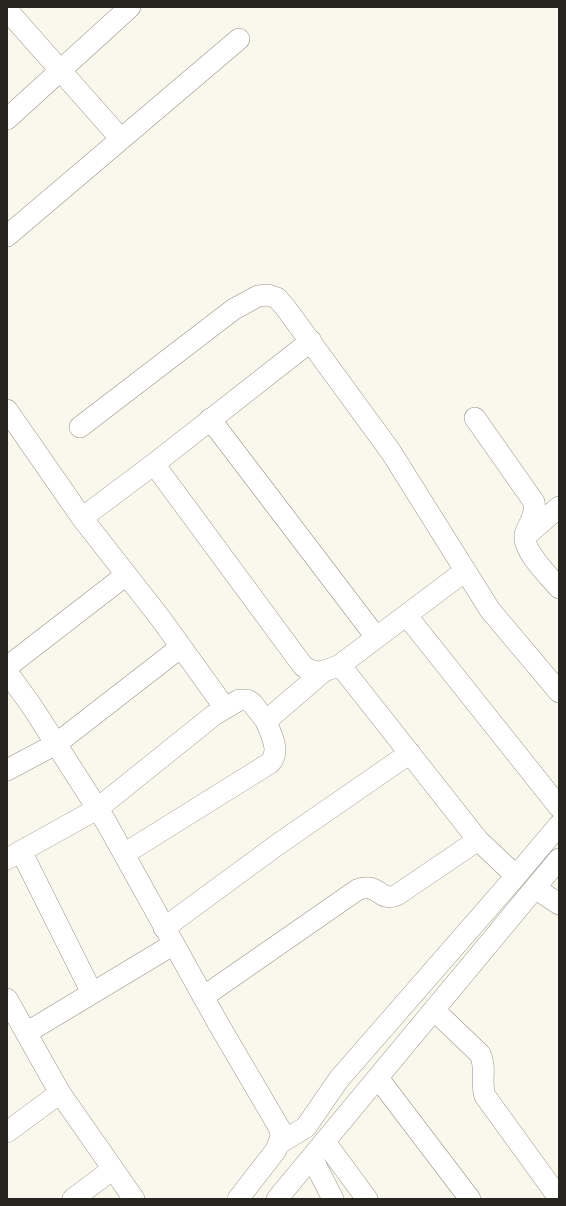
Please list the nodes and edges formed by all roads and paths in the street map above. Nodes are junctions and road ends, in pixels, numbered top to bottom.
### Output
1 (130, 7) edge
2 (7, 10) edge
3 (239, 39) dead end
4 (60, 70) junction
5 (7, 119) edge
6 (120, 139) junction
7 (7, 236) edge
8 (311, 341) junction
9 (7, 410) edge
10 (475, 418) dead end
11 (210, 419) junction
12 (80, 427) dead end
13 (154, 464) junction
14 (559, 507) edge
15 (82, 518) junction
16 (525, 536) junction
17 (465, 571) junction
18 (126, 575) junction
19 (559, 588) edge
20 (407, 616) junction
21 (376, 637) junction
22 (181, 648) junction
23 (7, 667) edge
24 (331, 669) junction
25 (7, 672) edge
26 (559, 692) edge
27 (225, 708) junction
28 (266, 722) junction
29 (56, 744) junction
30 (410, 753) junction
31 (7, 770) edge
32 (559, 807) edge
33 (97, 809) junction
34 (559, 824) edge
35 (478, 840) junction
36 (124, 854) junction
37 (14, 855) edge
38 (559, 859) edge
39 (516, 876) junction
40 (535, 888) junction
41 (559, 904) edge
42 (169, 936) junction
43 (92, 993) junction
44 (203, 998) junction
45 (7, 999) edge
46 (434, 1010) junction
47 (26, 1032) junction
48 (378, 1078) junction
49 (60, 1092) junction
50 (7, 1132) edge
51 (325, 1142) junction
52 (280, 1143) junction
53 (312, 1158) junction
54 (113, 1169) junction
55 (559, 1198) edge
56 (72, 1199) edge
57 (134, 1199) edge
58 (238, 1199) edge
59 (277, 1199) edge
60 (333, 1199) edge
61 (367, 1199) edge
62 (470, 1199) edge

1 - 4 street
2 - 4 street
3 - 6 street
4 - 5 street
4 - 6 street
6 - 7 street
8 - 11 street
8 - 12 street
8 - 17 street
9 - 15 street
10 - 16 street
11 - 13 street
11 - 21 street
13 - 15 street
13 - 24 street
14 - 16 street
15 - 18 street
16 - 19 street
17 - 20 street
17 - 26 street
18 - 22 street
18 - 23 street
20 - 21 street
20 - 32 street
21 - 24 street
22 - 27 street
22 - 29 street
24 - 28 street
24 - 30 street
25 - 29 street
27 - 28 street
27 - 33 street
28 - 36 street
29 - 31 street
29 - 33 street
30 - 35 street
30 - 42 street
33 - 36 street
33 - 37 street
34 - 39 street
35 - 39 street
35 - 44 street
36 - 42 street
37 - 43 street
38 - 40 street
39 - 52 street
40 - 41 street
40 - 46 street
42 - 43 street
42 - 44 street
43 - 47 street
44 - 52 street
45 - 47 street
46 - 48 street
46 - 55 street
47 - 49 street
48 - 51 street
48 - 62 street
49 - 50 street
49 - 54 street
51 - 53 street
51 - 61 street
52 - 58 street
53 - 59 street
53 - 60 street
54 - 56 street
54 - 57 street

